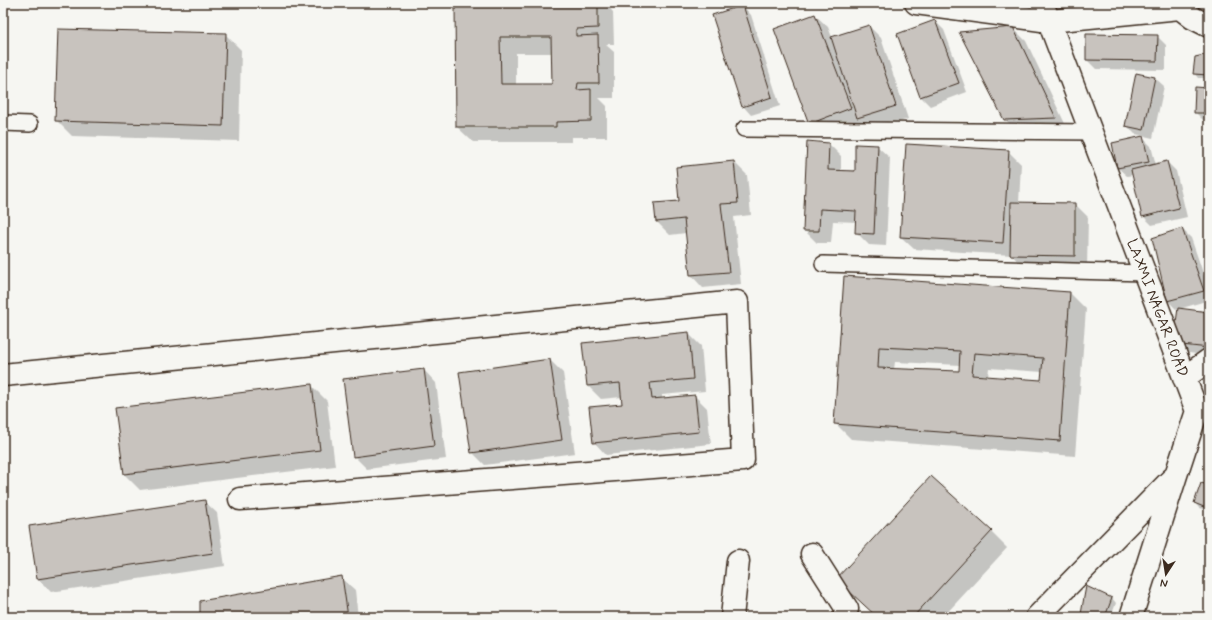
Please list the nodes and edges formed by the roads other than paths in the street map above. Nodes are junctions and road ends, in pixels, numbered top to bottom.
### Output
1 (916, 3) edge
2 (1179, 5) edge
3 (1045, 12) edge
4 (1209, 26) edge
5 (3, 123) edge
6 (30, 124) dead end
7 (744, 129) dead end
8 (1091, 132) junction
9 (823, 264) dead end
10 (1144, 273) junction
11 (1209, 360) edge
12 (3, 375) edge
13 (1184, 378) junction
14 (1203, 412) edge
15 (1176, 475) junction
16 (240, 499) dead end
17 (812, 554) dead end
18 (738, 560) dead end
19 (732, 617) edge
20 (844, 617) edge
21 (1037, 617) edge
22 (1131, 617) edge

1 - 3 street
2 - 3 street
2 - 4 street
3 - 8 street, LAXMI NAGAR ROAD
5 - 6 lane
7 - 8 lane
8 - 10 street, LAXMI NAGAR ROAD
9 - 10 lane
10 - 13 street, LAXMI NAGAR ROAD
11 - 13 street
12 - 16 street
13 - 14 street, LAXMI NAGAR ROAD
14 - 15 street, LAXMI NAGAR ROAD
15 - 21 street
15 - 22 street, LAXMI NAGAR ROAD
17 - 20 street
18 - 19 street

